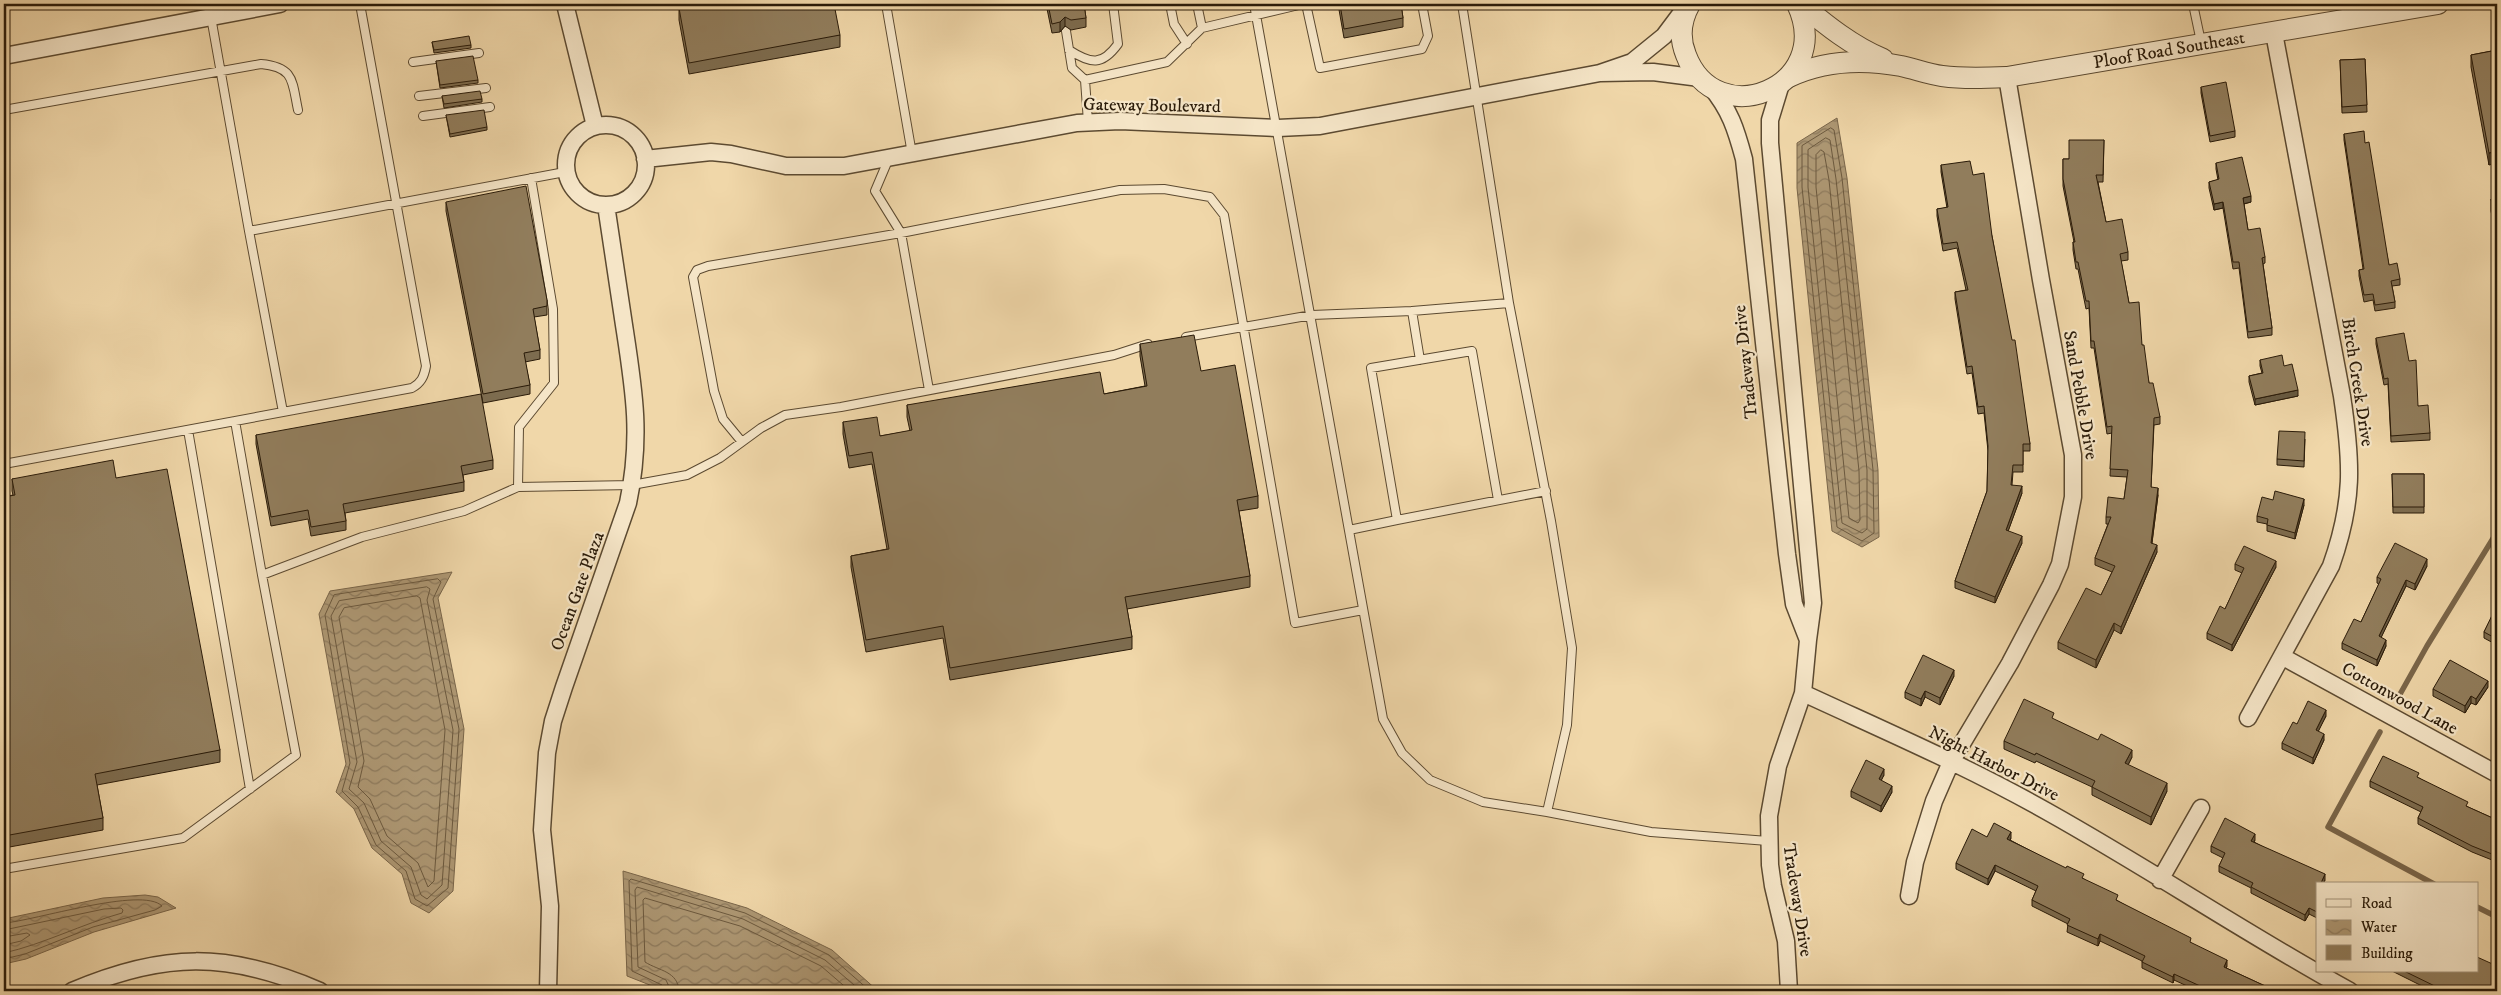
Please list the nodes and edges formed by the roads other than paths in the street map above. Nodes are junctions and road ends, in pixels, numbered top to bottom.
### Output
1 (280, 4) edge
2 (360, 4) edge
3 (565, 4) edge
4 (886, 4) edge
5 (1113, 4) edge
6 (1170, 4) edge
7 (1197, 4) edge
8 (1254, 4) edge
9 (1305, 4) edge
10 (1422, 4) edge
11 (1462, 4) edge
12 (1689, 4) edge
13 (1799, 4) edge
14 (2193, 4) edge
15 (2438, 4) edge
16 (2411, 6) edge
17 (1256, 15) junction
18 (211, 17) junction
19 (1202, 28) junction
20 (1066, 30) edge
21 (2274, 33) junction
22 (1187, 44) junction
23 (2202, 44) junction
24 (1069, 50) junction
25 (479, 54) dead end
26 (4, 56) edge
27 (412, 62) dead end
28 (1901, 66) junction
29 (220, 70) junction
30 (1600, 73) junction
31 (2007, 77) junction
32 (1084, 80) junction
33 (1785, 80) junction
34 (1705, 82) junction
35 (486, 88) dead end
36 (419, 96) dead end
37 (1477, 96) junction
38 (490, 107) dead end
39 (4, 110) edge
40 (298, 110) dead end
41 (423, 116) dead end
42 (1088, 122) junction
43 (595, 126) junction
44 (1278, 128) junction
45 (912, 154) junction
46 (888, 158) junction
47 (645, 159) junction
48 (565, 172) junction
49 (531, 178) junction
50 (396, 202) junction
51 (606, 205) junction
52 (249, 231) junction
53 (902, 233) junction
54 (1509, 303) junction
55 (1412, 311) junction
56 (1312, 315) junction
57 (1245, 328) junction
58 (1179, 338) edge
59 (1153, 343) edge
60 (1420, 360) junction
61 (929, 390) junction
62 (283, 412) junction
63 (235, 421) junction
64 (188, 430) junction
65 (742, 442) junction
66 (4, 464) edge
67 (632, 485) junction
68 (518, 487) junction
69 (1546, 491) junction
70 (1498, 500) junction
71 (1397, 520) junction
72 (1349, 530) junction
73 (262, 575) junction
74 (1363, 610) junction
75 (1808, 640) junction
76 (2283, 657) junction
77 (1803, 693) junction
78 (2248, 718) dead end
79 (1951, 762) junction
80 (2495, 769) edge
81 (250, 789) junction
82 (2201, 808) dead end
83 (1547, 812) junction
84 (1768, 841) junction
85 (4, 869) edge
86 (2160, 880) junction
87 (1909, 896) dead end
88 (2316, 971) edge
89 (2317, 972) edge
90 (77, 990) edge
91 (320, 991) edge
92 (548, 991) edge
93 (1789, 991) edge
94 (2350, 991) edge

1 - 18 street
2 - 50 lane
3 - 43 street
4 - 45 lane
5 - 24 lane
6 - 22 lane
7 - 19 lane
8 - 17 lane
9 - 10 lane
9 - 17 lane
11 - 37 lane
12 - 30 street
12 - 34 street
13 - 28 street, Ploof Road Southeast
13 - 33 street
14 - 23 lane
15 - 16 street, Ploof Road Southeast
16 - 21 street, Ploof Road Southeast
17 - 19 lane
17 - 44 lane
18 - 26 street
18 - 29 lane
19 - 22 lane
20 - 24 lane
21 - 23 street, Ploof Road Southeast
21 - 76 street, Birch Creek Drive
22 - 32 lane
23 - 31 street, Ploof Road Southeast
24 - 32 lane
25 - 27 lane
28 - 31 street, Ploof Road Southeast
28 - 33 street, Ploof Road Southeast
29 - 39 lane
29 - 40 lane
29 - 52 lane
30 - 34 street
30 - 37 street, Gateway Boulevard
31 - 79 street, Sand Pebble Drive
32 - 42 lane
33 - 34 street, Ploof Road Southeast
33 - 75 street, Tradeway Drive
34 - 75 street, Tradeway Drive
35 - 36 lane
37 - 44 street, Gateway Boulevard
37 - 54 lane
38 - 41 lane
42 - 44 street, Gateway Boulevard
42 - 45 street, Gateway Boulevard
43 - 47 street
43 - 48 street
44 - 56 lane
45 - 46 street, Gateway Boulevard
46 - 47 street, Gateway Boulevard
46 - 53 lane
47 - 51 street
48 - 49 lane
48 - 51 street
49 - 50 lane
49 - 68 lane
50 - 52 lane
50 - 62 lane
51 - 67 street, Ocean Gate Plaza
52 - 62 lane
53 - 57 lane
53 - 61 lane
53 - 65 lane
54 - 55 lane
54 - 69 lane
55 - 56 lane
55 - 60 lane
56 - 57 lane
56 - 72 lane
57 - 58 lane
57 - 74 lane
59 - 61 lane
60 - 70 lane
60 - 71 lane
61 - 65 lane
62 - 63 lane
63 - 64 lane
63 - 73 lane
64 - 66 lane
64 - 81 lane
65 - 67 lane
67 - 68 lane
67 - 92 street, Ocean Gate Plaza
68 - 73 lane
69 - 70 lane
69 - 83 lane
70 - 71 lane
71 - 72 lane
72 - 74 lane
73 - 81 lane
74 - 83 lane
75 - 77 street, Tradeway Drive
76 - 78 street, Birch Creek Drive
76 - 80 street, Cottonwood Lane
77 - 79 street, Night Harbor Drive
77 - 84 street, Tradeway Drive
79 - 86 street, Night Harbor Drive
79 - 87 street, Sand Pebble Drive
81 - 85 lane
82 - 86 street
83 - 84 lane
84 - 93 street, Tradeway Drive
86 - 88 street, Night Harbor Drive
89 - 94 street, Night Harbor Drive
90 - 91 street

